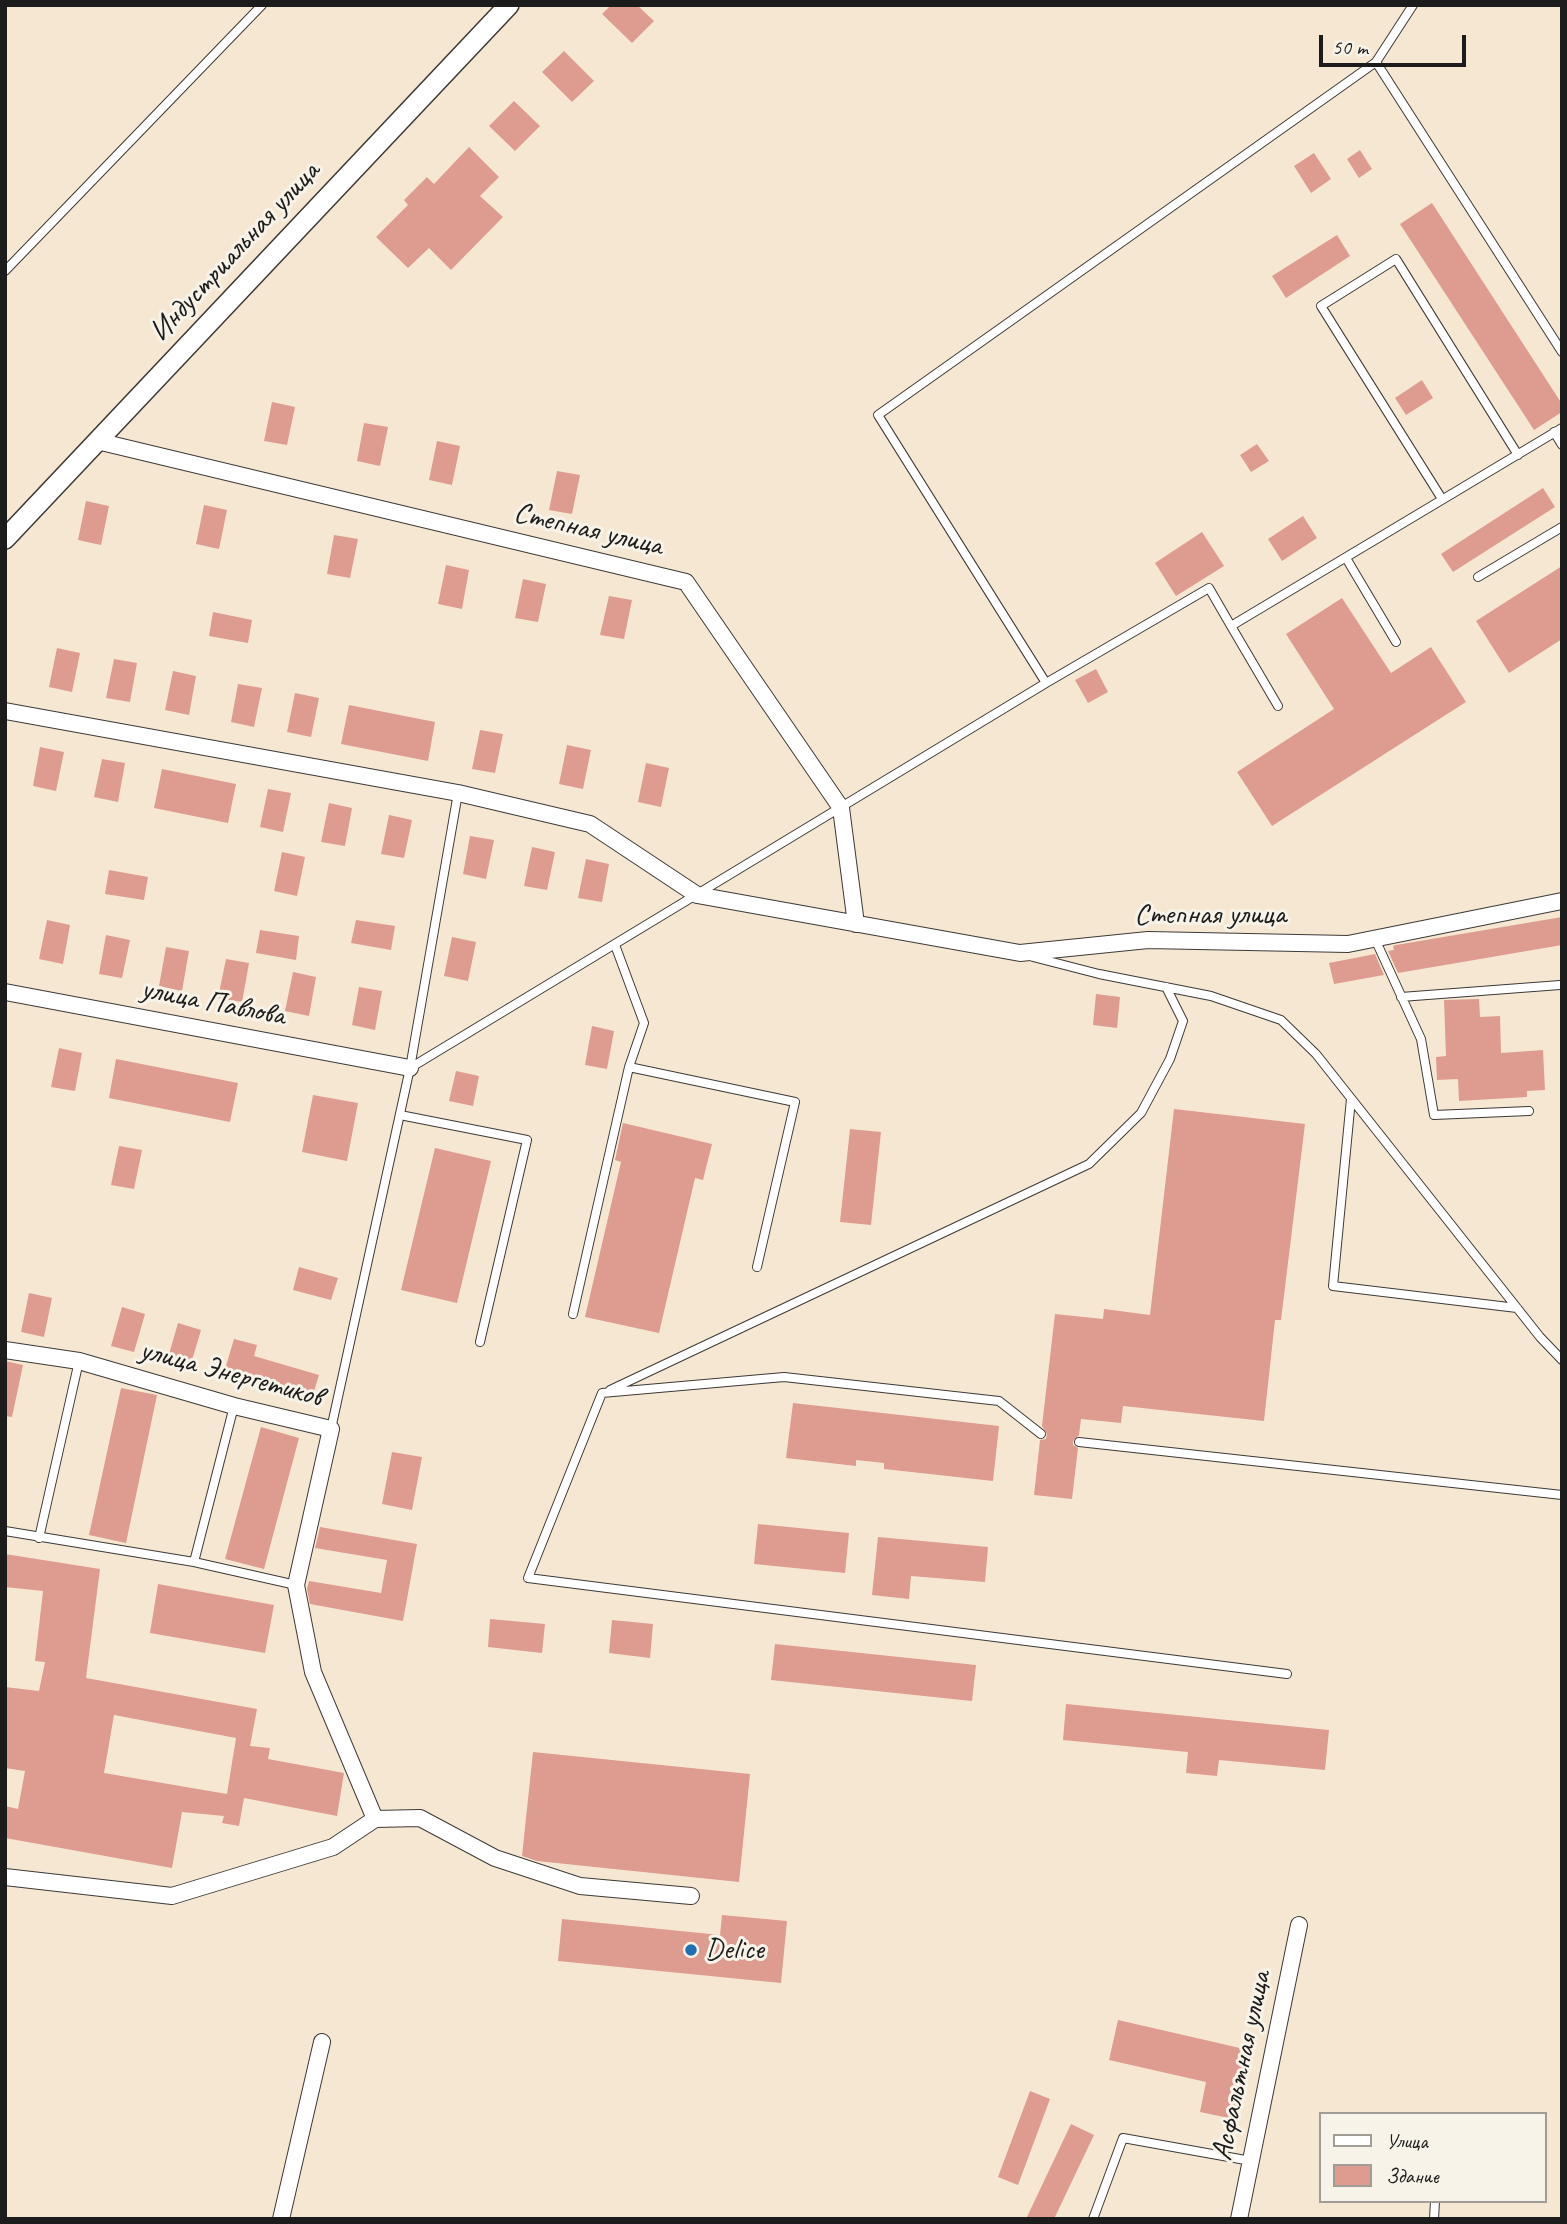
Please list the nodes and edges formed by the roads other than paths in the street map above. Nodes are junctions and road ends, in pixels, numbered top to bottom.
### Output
1 (262, 5) edge
2 (509, 5) edge
3 (1413, 5) edge
4 (1376, 62) junction
5 (5, 271) edge
6 (1562, 352) edge
7 (1558, 430) edge
8 (97, 442) junction
9 (1562, 445) edge
10 (1518, 454) junction
11 (1442, 499) junction
12 (1562, 527) edge
13 (5, 539) edge
14 (1346, 558) junction
15 (1478, 577) dead end
16 (1231, 626) junction
17 (1396, 642) dead end
18 (1046, 682) junction
19 (1278, 706) dead end
20 (5, 711) edge
21 (458, 793) junction
22 (841, 808) junction
23 (697, 895) junction
24 (1562, 901) edge
25 (856, 924) junction
26 (1375, 939) junction
27 (615, 944) junction
28 (1020, 953) junction
29 (1560, 985) dead end
30 (1166, 987) junction
31 (5, 992) edge
32 (1401, 997) junction
33 (629, 1067) junction
34 (410, 1068) junction
35 (1351, 1099) junction
36 (1529, 1111) dead end
37 (400, 1115) junction
38 (757, 1267) dead end
39 (1517, 1308) junction
40 (573, 1314) dead end
41 (480, 1342) dead end
42 (5, 1350) edge
43 (1562, 1360) edge
44 (79, 1362) junction
45 (602, 1394) junction
46 (234, 1406) junction
47 (331, 1429) junction
48 (1041, 1434) dead end
49 (1079, 1442) dead end
50 (1562, 1495) edge
51 (5, 1531) edge
52 (39, 1538) junction
53 (194, 1562) junction
54 (296, 1585) junction
55 (1287, 1674) dead end
56 (375, 1819) junction
57 (5, 1877) edge
58 (691, 1896) dead end
59 (1299, 1925) dead end
60 (322, 2042) dead end
61 (1251, 2161) junction
62 (281, 2219) edge
63 (1093, 2219) edge
64 (1240, 2219) edge

1 - 5 lane
2 - 8 street, Индустриальная улица
3 - 4 lane
4 - 6 lane
4 - 18 lane
7 - 9 lane
7 - 10 lane
8 - 13 street, Индустриальная улица
8 - 22 street, Степная улица
10 - 11 lane
10 - 11 lane
11 - 14 lane
12 - 15 lane
14 - 16 lane
14 - 17 lane
16 - 18 lane
16 - 19 lane
18 - 22 lane
20 - 21 street, Степная улица
21 - 23 street, Степная улица
21 - 34 lane
22 - 23 lane
22 - 25 street, Степная улица
23 - 25 street, Степная улица
23 - 27 lane
24 - 26 street, Степная улица
25 - 28 street, Степная улица
26 - 28 street, Степная улица
26 - 32 lane
27 - 33 lane
27 - 34 lane
28 - 30 lane
29 - 32 lane
30 - 35 lane
30 - 45 lane
31 - 34 street, улица Павлова
32 - 36 lane
33 - 38 lane
33 - 40 lane
34 - 37 lane
35 - 39 lane
35 - 39 lane
37 - 41 lane
37 - 47 lane
39 - 43 lane
42 - 44 street, улица Энергетиков
44 - 46 street, улица Энергетиков
44 - 52 lane
45 - 48 lane
45 - 55 lane
46 - 47 street, улица Энергетиков
46 - 53 lane
47 - 54 street, улица Энергетиков
49 - 50 lane
51 - 52 lane
52 - 53 lane
53 - 54 lane
54 - 56 street, улица Энергетиков
56 - 57 street
56 - 58 street
59 - 61 street, Асфальтная улица
60 - 62 street
61 - 63 lane
61 - 64 street, Асфальтная улица

